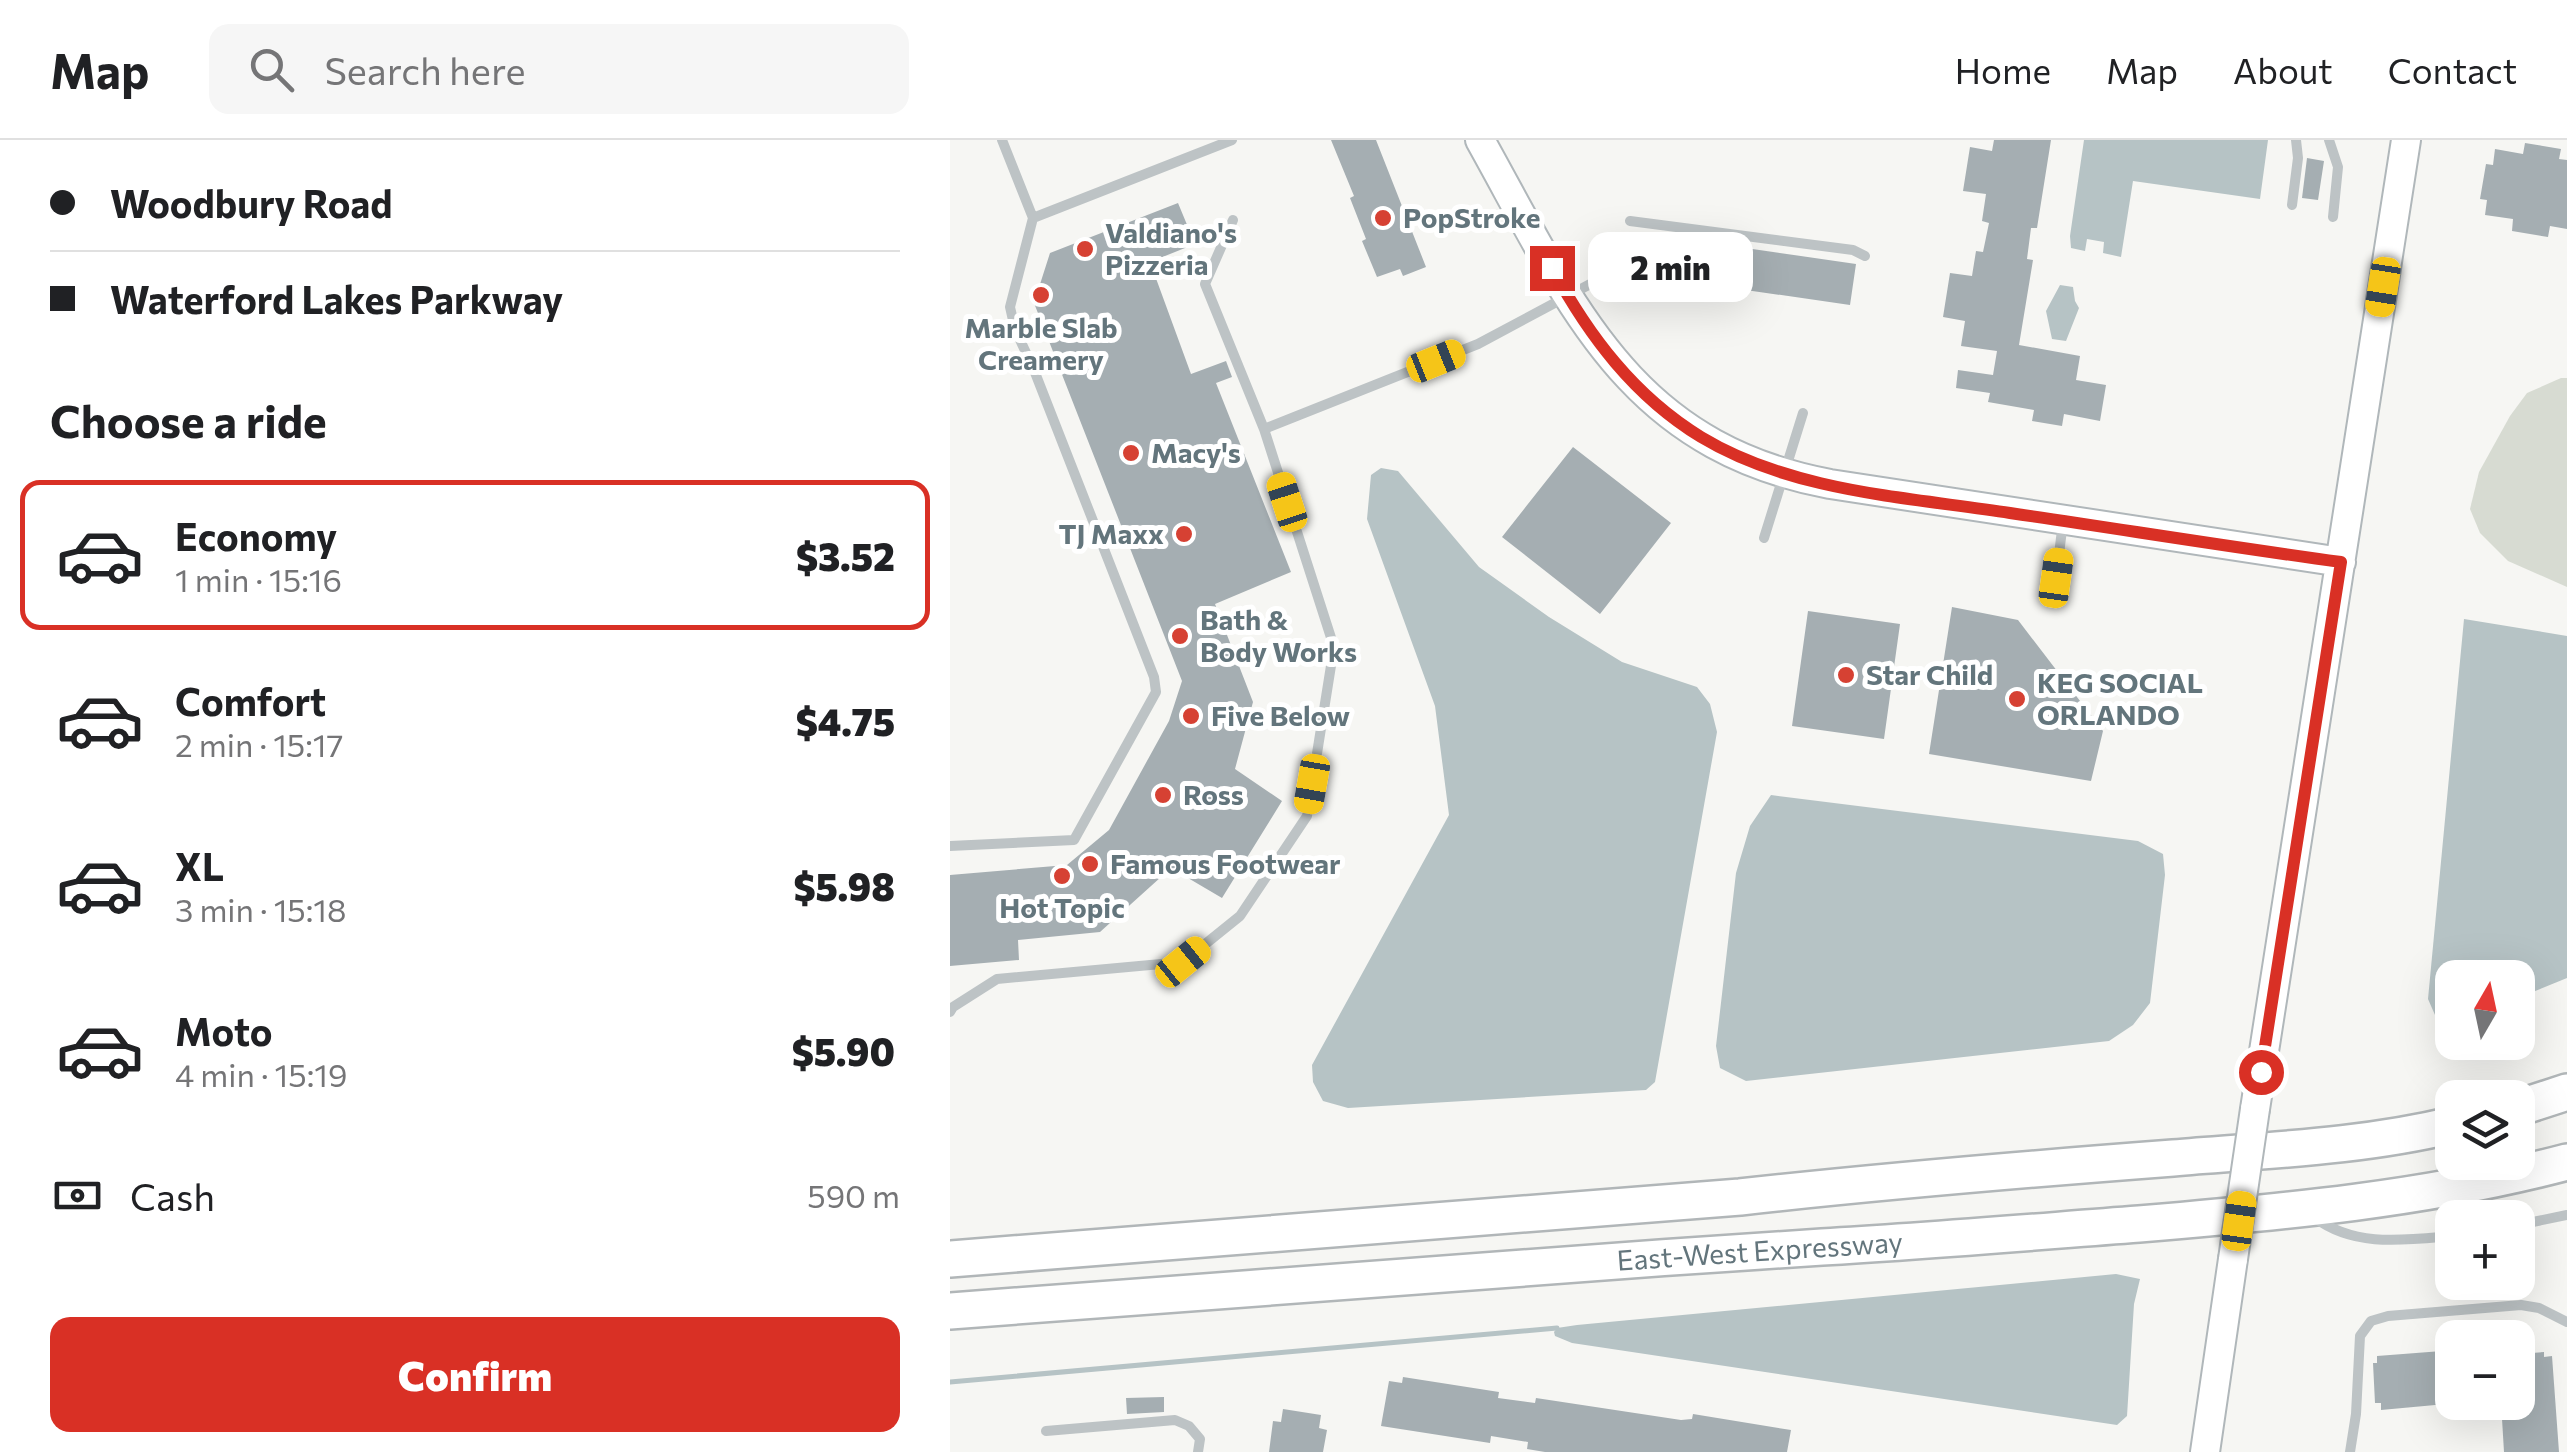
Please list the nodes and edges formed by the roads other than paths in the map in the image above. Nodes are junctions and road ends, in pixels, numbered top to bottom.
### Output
1 (1002, 140) edge
2 (1232, 140) edge
3 (1480, 140) edge
4 (2296, 140) edge
5 (2328, 140) edge
6 (2406, 140) edge
7 (2292, 204) dead end
8 (2333, 216) dead end
9 (1032, 218) junction
10 (1233, 220) dead end
11 (1630, 221) dead end
12 (1865, 256) dead end
13 (1624, 266) dead end
14 (1568, 296) junction
15 (1802, 413) dead end
16 (1264, 429) junction
17 (1785, 474) junction
18 (2064, 521) junction
19 (1764, 538) dead end
20 (2341, 562) junction
21 (2056, 578) dead end
22 (950, 846) edge
23 (950, 1012) edge
24 (2567, 1092) edge
25 (2535, 1102) edge
26 (2435, 1129) edge
27 (2567, 1162) edge
28 (2304, 1209) junction
29 (2567, 1215) edge
30 (2535, 1222) edge
31 (2435, 1237) edge
32 (950, 1260) edge
33 (950, 1311) edge
34 (2567, 1322) edge
35 (1046, 1431) dead end
36 (1198, 1452) edge
37 (2205, 1452) edge
38 (2350, 1452) edge

1 - 9 lane
2 - 9 lane
3 - 14 street
4 - 7 lane
5 - 8 lane
6 - 20 street
9 - 22 lane
10 - 16 lane
11 - 12 lane
13 - 14 lane
14 - 16 lane
14 - 17 street
15 - 17 lane
16 - 23 lane
17 - 18 street
17 - 19 lane
18 - 20 street
18 - 21 lane
20 - 37 street, bridge
24 - 25 highway
26 - 32 highway, East-West Expressway
27 - 28 highway, East-West Expressway
28 - 31 lane
28 - 33 highway, East-West Expressway
29 - 30 lane
34 - 38 lane
35 - 36 lane

